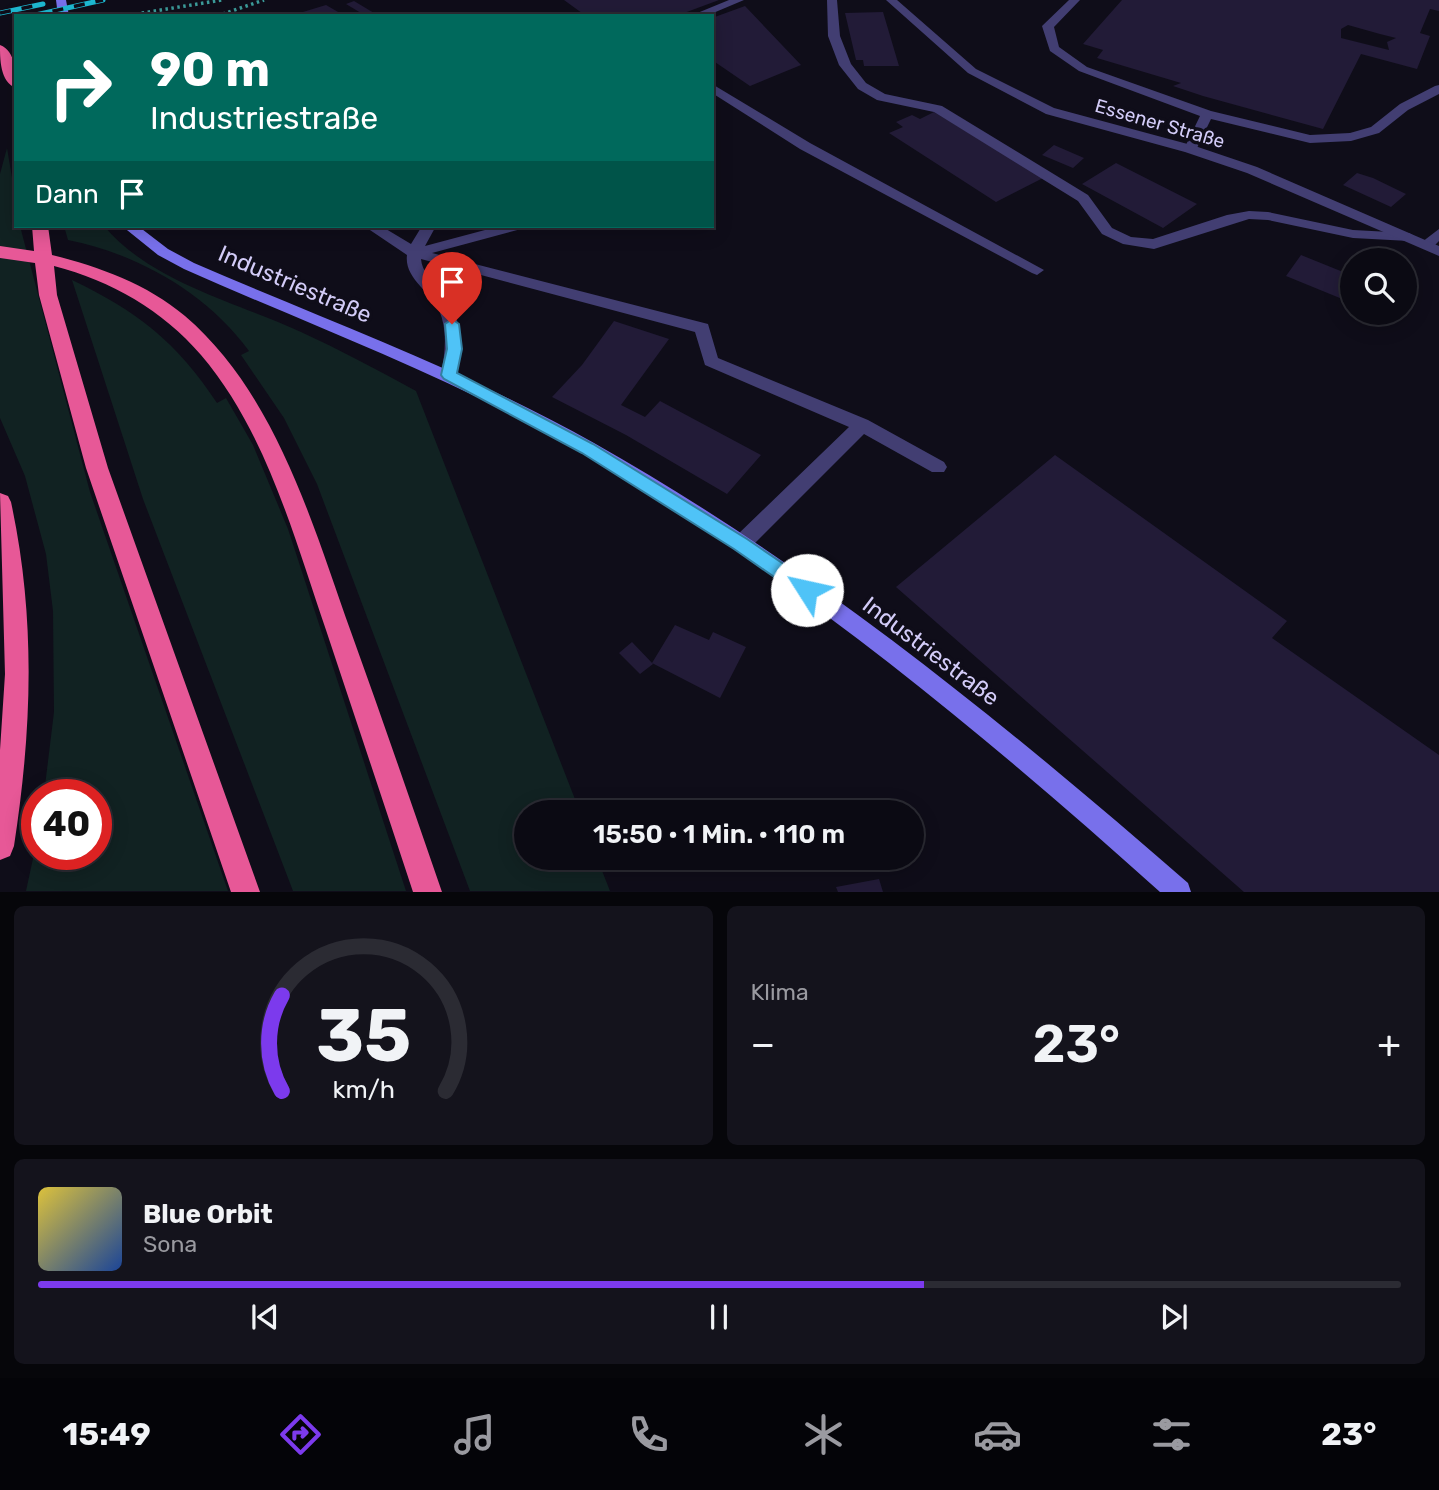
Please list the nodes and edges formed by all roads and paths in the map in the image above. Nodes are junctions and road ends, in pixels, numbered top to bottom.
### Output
1 (222, 0) edge
2 (264, 0) edge
3 (739, 0) edge
4 (832, 0) edge
5 (891, 0) edge
6 (1075, 0) edge
7 (132, 14) edge
8 (223, 14) edge
9 (700, 14) edge
10 (0, 48) edge
11 (14, 80) edge
12 (714, 89) edge
13 (1439, 89) edge
14 (1207, 114) junction
15 (1190, 149) junction
16 (40, 228) edge
17 (132, 228) edge
18 (374, 228) edge
19 (428, 228) edge
20 (508, 228) edge
21 (1439, 233) edge
22 (1409, 237) junction
23 (1433, 248) edge
24 (0, 252) edge
25 (414, 253) junction
26 (1037, 270) dead end
27 (449, 375) junction
28 (862, 425) junction
29 (938, 467) dead end
30 (0, 502) edge
31 (741, 544) junction
32 (0, 846) edge
33 (246, 891) edge
34 (428, 891) edge
35 (1180, 891) edge

1 - 7 path
2 - 8 path
3 - 9 street
4 - 22 street
5 - 15 street, Essener Straße
6 - 14 street
10 - 11 highway
12 - 26 street
13 - 14 street
14 - 15 street
15 - 22 street, Essener Straße
16 - 33 highway
17 - 27 street, Industriestraße
18 - 25 street
19 - 25 street
20 - 25 street
21 - 23 street
22 - 23 street, Essener Straße
24 - 34 highway
25 - 27 street
25 - 28 street
27 - 31 street, Industriestraße
28 - 29 street
28 - 31 street
30 - 32 highway
31 - 35 street, Industriestraße

